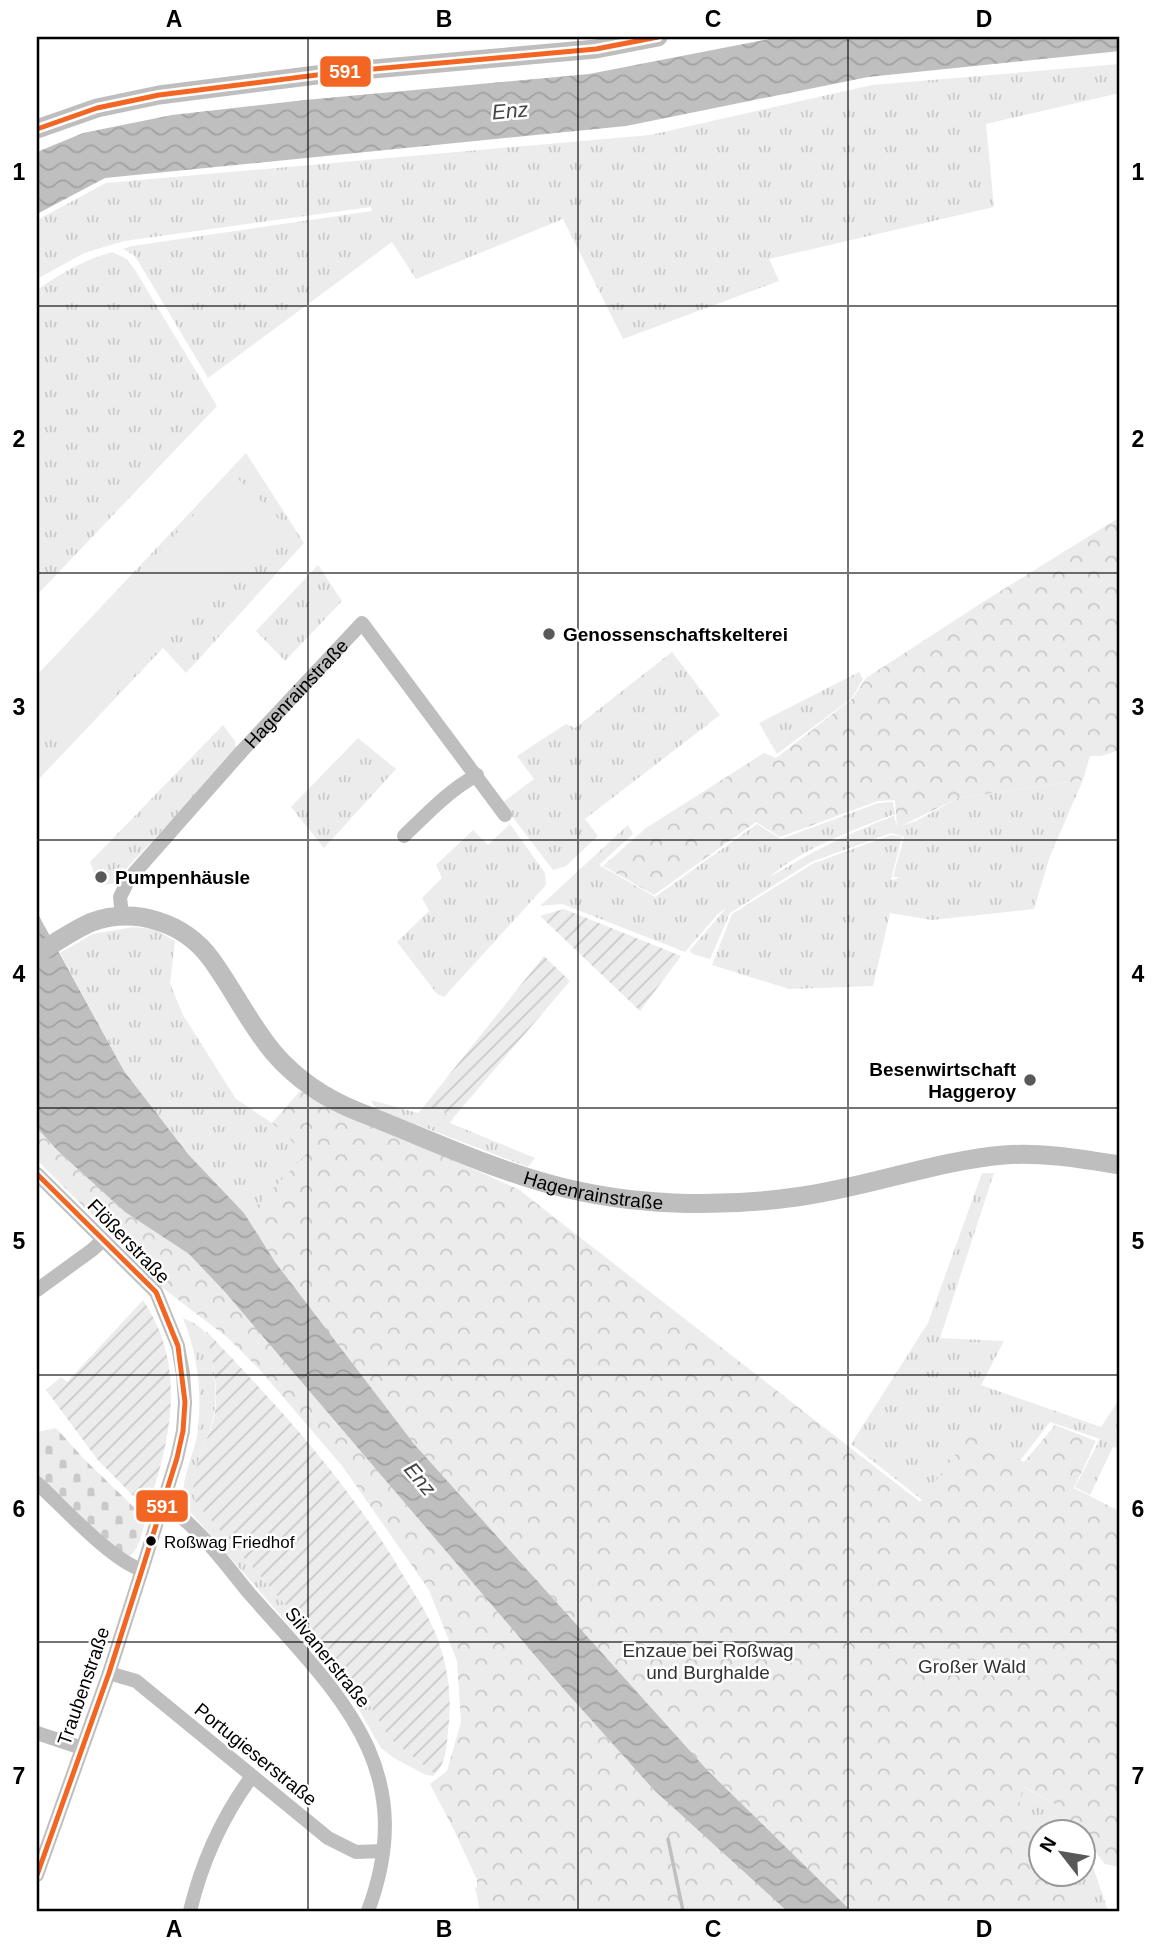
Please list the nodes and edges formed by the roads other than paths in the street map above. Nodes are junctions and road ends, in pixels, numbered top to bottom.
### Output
1 (658, 37) edge
2 (37, 129) edge
3 (477, 775) junction
4 (505, 815) dead end
5 (404, 836) dead end
6 (122, 916) junction
7 (37, 954) edge
8 (1120, 1165) edge
9 (37, 1174) edge
10 (103, 1240) junction
11 (37, 1290) edge
12 (37, 1483) edge
13 (162, 1509) junction
14 (142, 1570) junction
15 (109, 1673) junction
16 (37, 1733) edge
17 (82, 1748) junction
18 (252, 1776) junction
19 (383, 1851) junction
20 (37, 1875) edge
21 (190, 1911) edge
22 (368, 1911) edge

1 - 2 street
3 - 4 street, Hagenrainstraße
3 - 5 street
3 - 6 street, Hagenrainstraße
6 - 7 street
6 - 8 street, Hagenrainstraße
9 - 10 street, Flößerstraße
10 - 11 street
10 - 13 street, Flößerstraße
12 - 14 street
13 - 14 street, Traubenstraße
13 - 19 street, Silvanerstraße
14 - 15 street, Traubenstraße
15 - 17 street, Traubenstraße
15 - 18 street, Portugieserstraße
16 - 17 street
17 - 20 street, Traubenstraße
18 - 19 street, Portugieserstraße
18 - 21 street
19 - 22 street, Silvanerstraße

